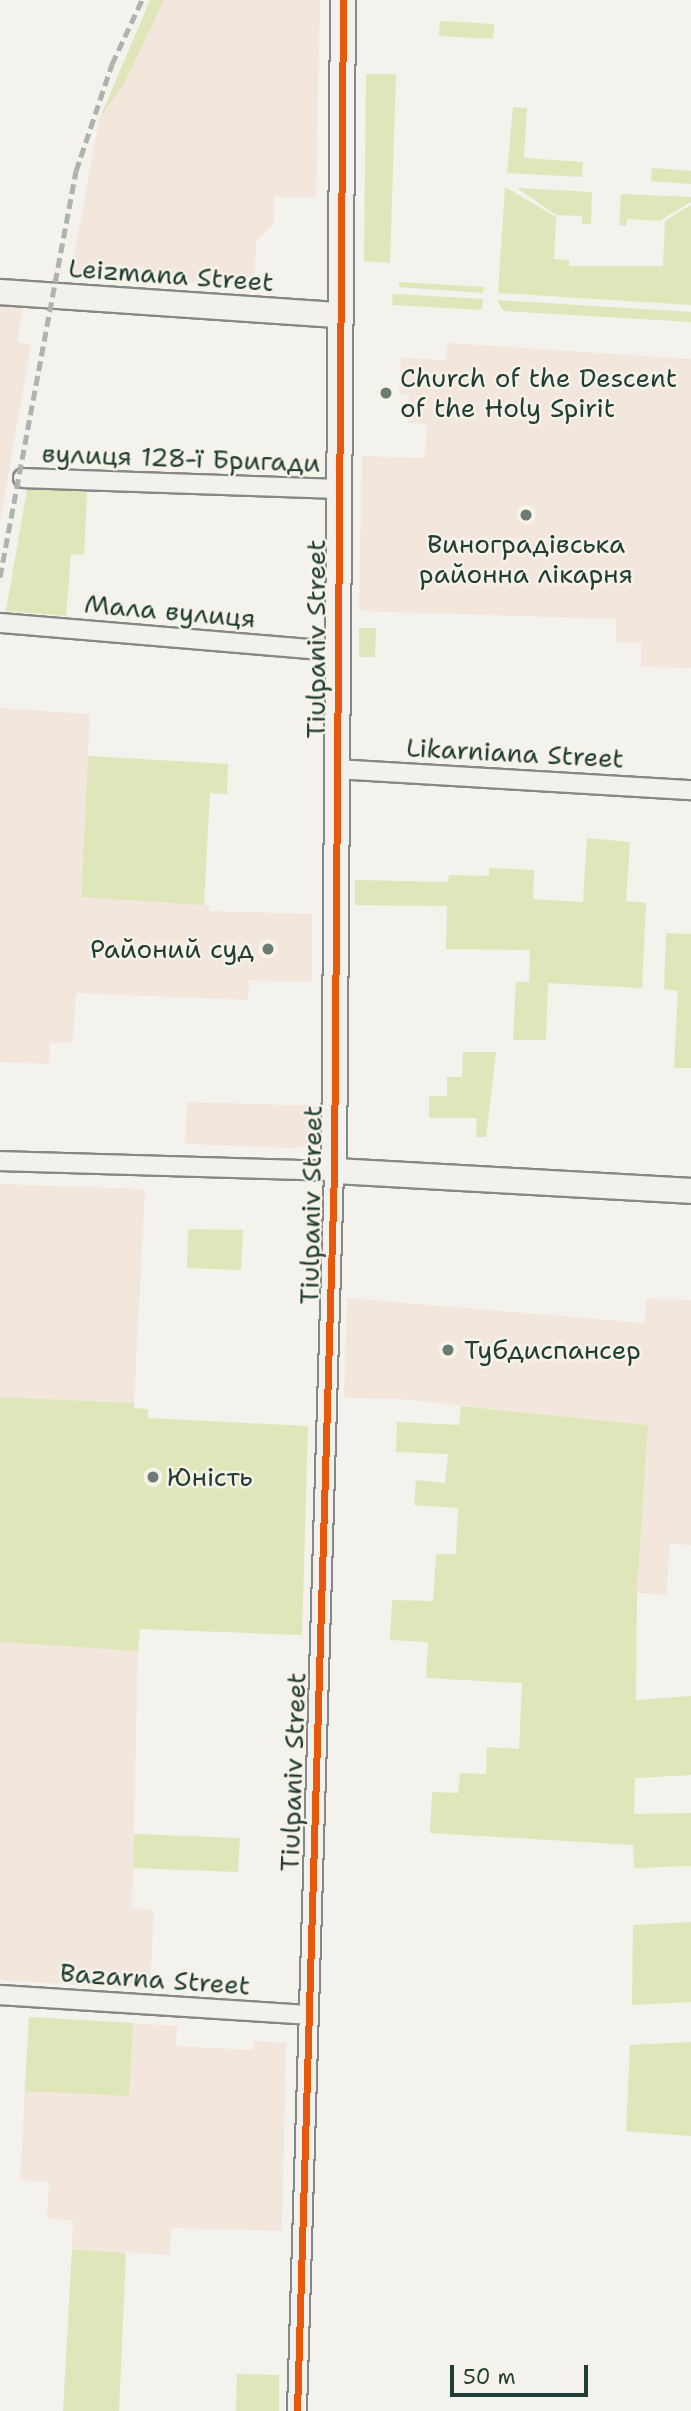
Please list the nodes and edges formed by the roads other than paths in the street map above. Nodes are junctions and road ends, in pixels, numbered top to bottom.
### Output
1 (343, 0) edge
2 (0, 292) edge
3 (339, 315) junction
4 (23, 478) dead end
5 (337, 489) junction
6 (0, 623) edge
7 (336, 651) junction
8 (336, 769) junction
9 (691, 790) edge
10 (0, 1161) edge
11 (334, 1171) junction
12 (691, 1191) edge
13 (0, 1995) edge
14 (306, 2015) junction
15 (297, 2411) edge

1 - 3 street, Tiulpaniv Street
2 - 3 street, Leizmana Street
3 - 5 street, Tiulpaniv Street
4 - 5 street, вулиця 128-ї Бригади
5 - 7 street, Tiulpaniv Street
6 - 7 street, Мала вулиця
7 - 8 street, Tiulpaniv Street
8 - 9 street, Likarniana Street
8 - 11 street, Tiulpaniv Street
10 - 11 street
11 - 12 street
11 - 14 street, Tiulpaniv Street
13 - 14 street, Bazarna Street
14 - 15 street, Tiulpaniv Street

